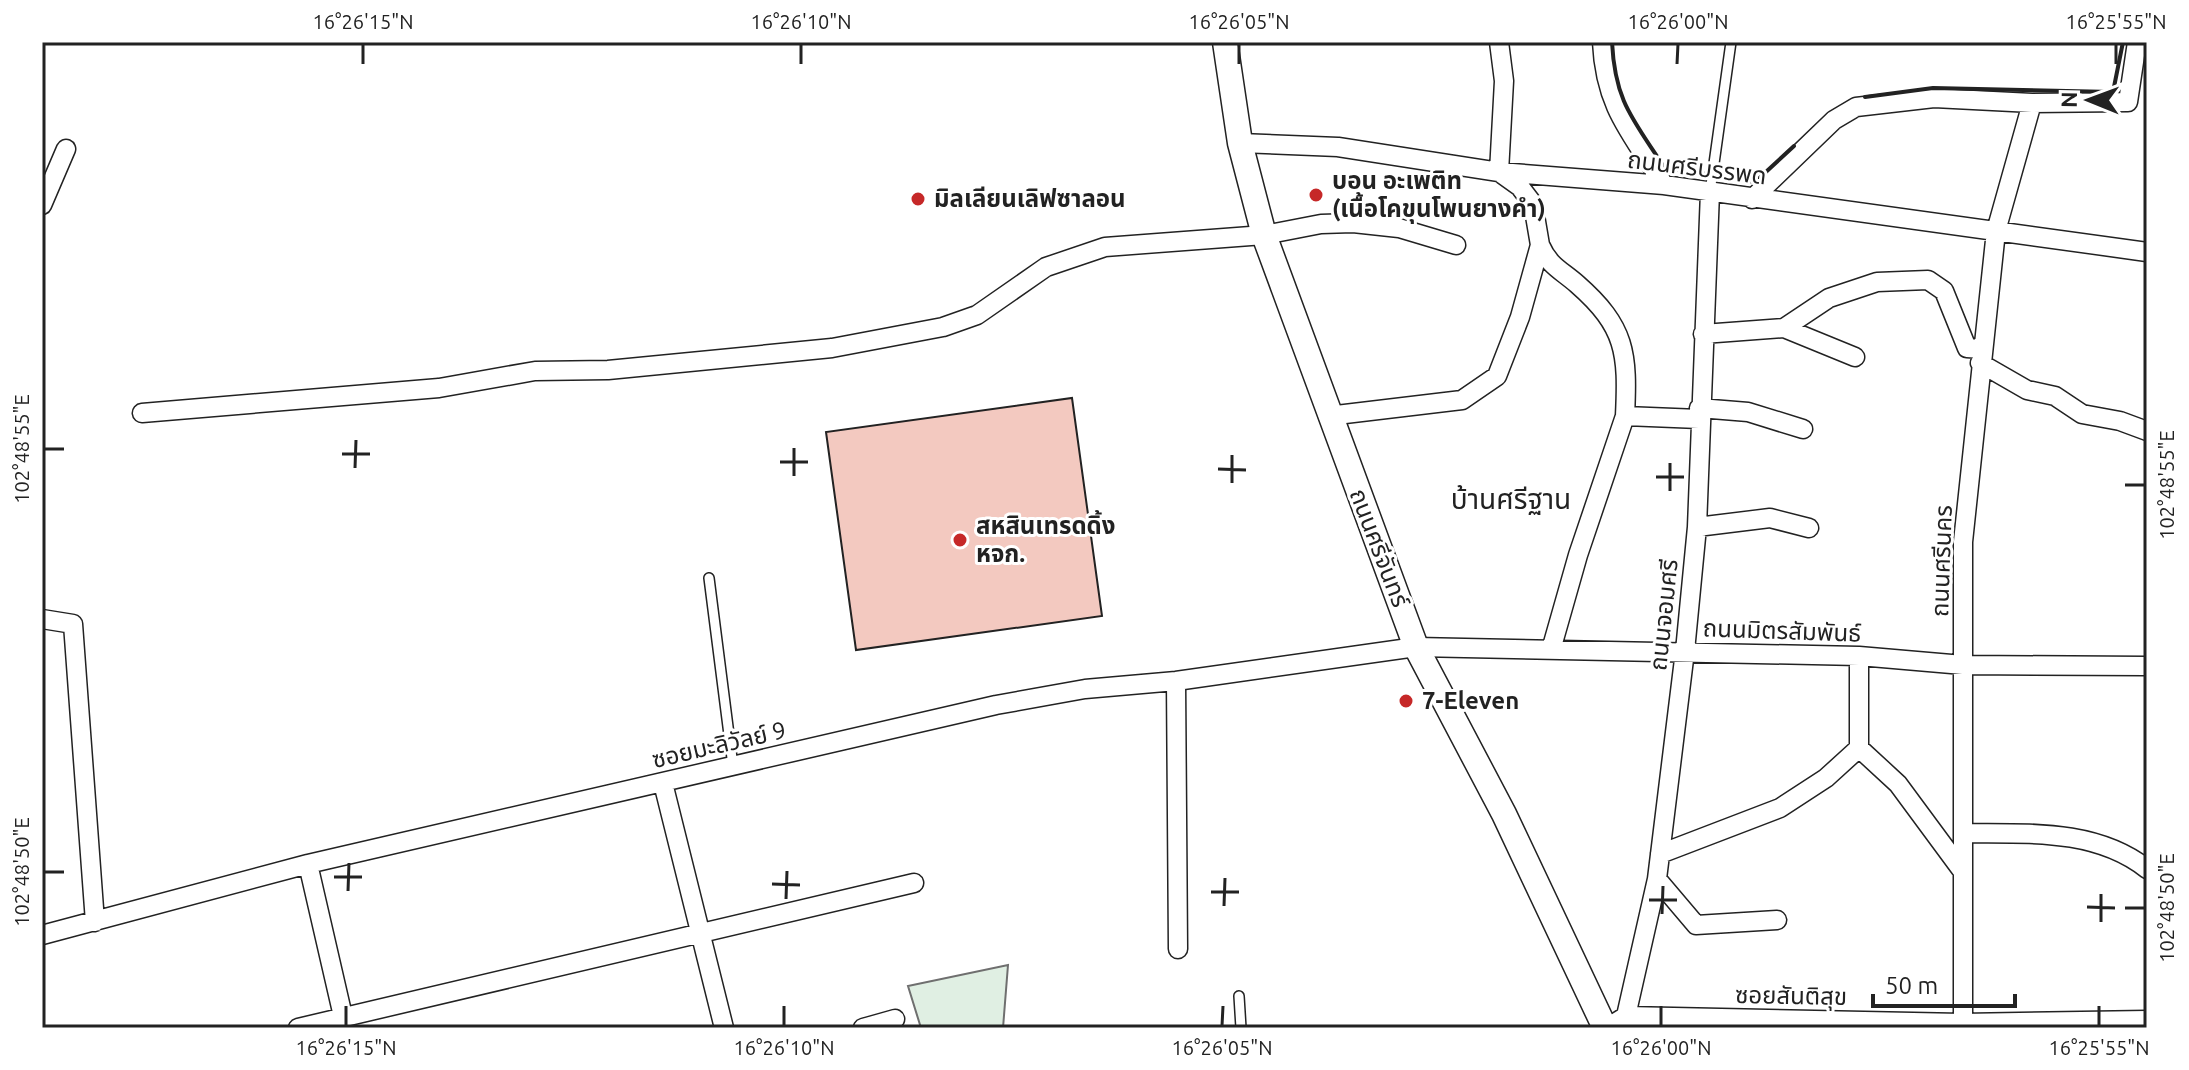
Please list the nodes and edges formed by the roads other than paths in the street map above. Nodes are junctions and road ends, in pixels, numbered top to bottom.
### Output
1 (1225, 42) edge
2 (1499, 42) edge
3 (1602, 42) edge
4 (1731, 42) edge
5 (2137, 42) edge
6 (2138, 102) edge
7 (2032, 103) junction
8 (1240, 143) junction
9 (66, 149) dead end
10 (1499, 172) junction
11 (1664, 185) junction
12 (1710, 192) junction
13 (1752, 199) junction
14 (42, 205) edge
15 (1996, 231) junction
16 (1264, 235) junction
17 (1456, 245) dead end
18 (1540, 245) junction
19 (2147, 252) edge
20 (1784, 328) junction
21 (1703, 334) junction
22 (1981, 356) junction
23 (1855, 357) dead end
24 (142, 413) dead end
25 (1699, 413) junction
26 (1328, 416) junction
27 (1625, 416) junction
28 (1803, 429) dead end
29 (2147, 431) edge
30 (1697, 527) junction
31 (1809, 528) dead end
32 (709, 578) dead end
33 (42, 619) edge
34 (1416, 647) junction
35 (1551, 650) junction
36 (1685, 651) junction
37 (1859, 656) junction
38 (1963, 665) junction
39 (2147, 666) edge
40 (1176, 681) junction
41 (1859, 748) junction
42 (733, 767) junction
43 (663, 783) junction
44 (1963, 833) junction
45 (1660, 854) junction
46 (308, 864) junction
47 (2147, 869) edge
48 (1963, 872) junction
49 (1657, 879) junction
50 (914, 883) dead end
51 (1777, 920) dead end
52 (95, 922) junction
53 (42, 935) edge
54 (700, 935) junction
55 (1178, 949) dead end
56 (1239, 996) dead end
57 (895, 1019) dead end
58 (2147, 1020) edge
59 (345, 1022) edge
60 (1613, 1024) edge
61 (1962, 1026) edge
62 (298, 1028) edge
63 (724, 1028) edge
64 (863, 1028) edge
65 (1241, 1028) edge

1 - 8 main road, ถนนศรีจันทร์
2 - 10 street
3 - 11 street
4 - 12 lane
5 - 6 street
6 - 7 street
7 - 13 street
7 - 15 street, ถนนศรีนคร
8 - 10 street, ถนนศรีบรรพด
8 - 16 main road, ถนนศรีจันทร์
9 - 14 street
10 - 11 street, ถนนศรีบรรพด
10 - 18 street
11 - 12 street, ถนนศรีบรรพด
12 - 13 street, ถนนศรีบรรพด
12 - 21 street, ถนนจอมศรี
13 - 15 street, ถนนศรีบรรพด
15 - 19 street, ถนนศรีบรรพด
15 - 22 street, ถนนศรีนคร
16 - 17 street
16 - 24 street
16 - 26 main road, ถนนศรีจันทร์
18 - 26 street
18 - 27 street
20 - 21 street
20 - 22 street
20 - 23 street
21 - 25 street, ถนนจอมศรี
22 - 29 street
22 - 38 street, ถนนศรีนคร
25 - 27 street
25 - 28 street
25 - 30 street, ถนนจอมศรี
26 - 34 main road, ถนนศรีจันทร์
27 - 35 street
30 - 31 street
30 - 36 street, ถนนจอมศรี
32 - 42 lane
33 - 52 street
34 - 35 street, ถนนมิตรสัมพันธ์
34 - 40 street, ซอยมะลิวัลย์ 9
34 - 60 main road, ถนนศรีจันทร์
35 - 36 street, ถนนมิตรสัมพันธ์
36 - 37 street, ถนนมิตรสัมพันธ์
36 - 45 street, ถนนจอมศรี
37 - 38 street, ถนนมิตรสัมพันธ์
37 - 41 street
38 - 39 street, ถนนมิตรสัมพันธ์
38 - 44 street, ถนนศรีนคร
40 - 42 street, ซอยมะลิวัลย์ 9
40 - 55 street
41 - 45 street
41 - 48 street
42 - 43 street, ซอยมะลิวัลย์ 9
43 - 46 street, ซอยมะลิวัลย์ 9
43 - 54 street
44 - 47 street
44 - 48 street, ถนนศรีนคร
45 - 49 street, ถนนจอมศรี
46 - 52 street, ซอยมะลิวัลย์ 9
46 - 59 street
48 - 61 street, ถนนศรีนคร
49 - 51 street
49 - 60 street, ถนนจอมศรี
50 - 54 street
52 - 53 street, ซอยมะลิวัลย์ 9
54 - 59 street
54 - 63 street
56 - 65 lane
57 - 64 street
58 - 61 street, ซอยสันติสุข
59 - 62 street
60 - 61 street, ซอยสันติสุข

